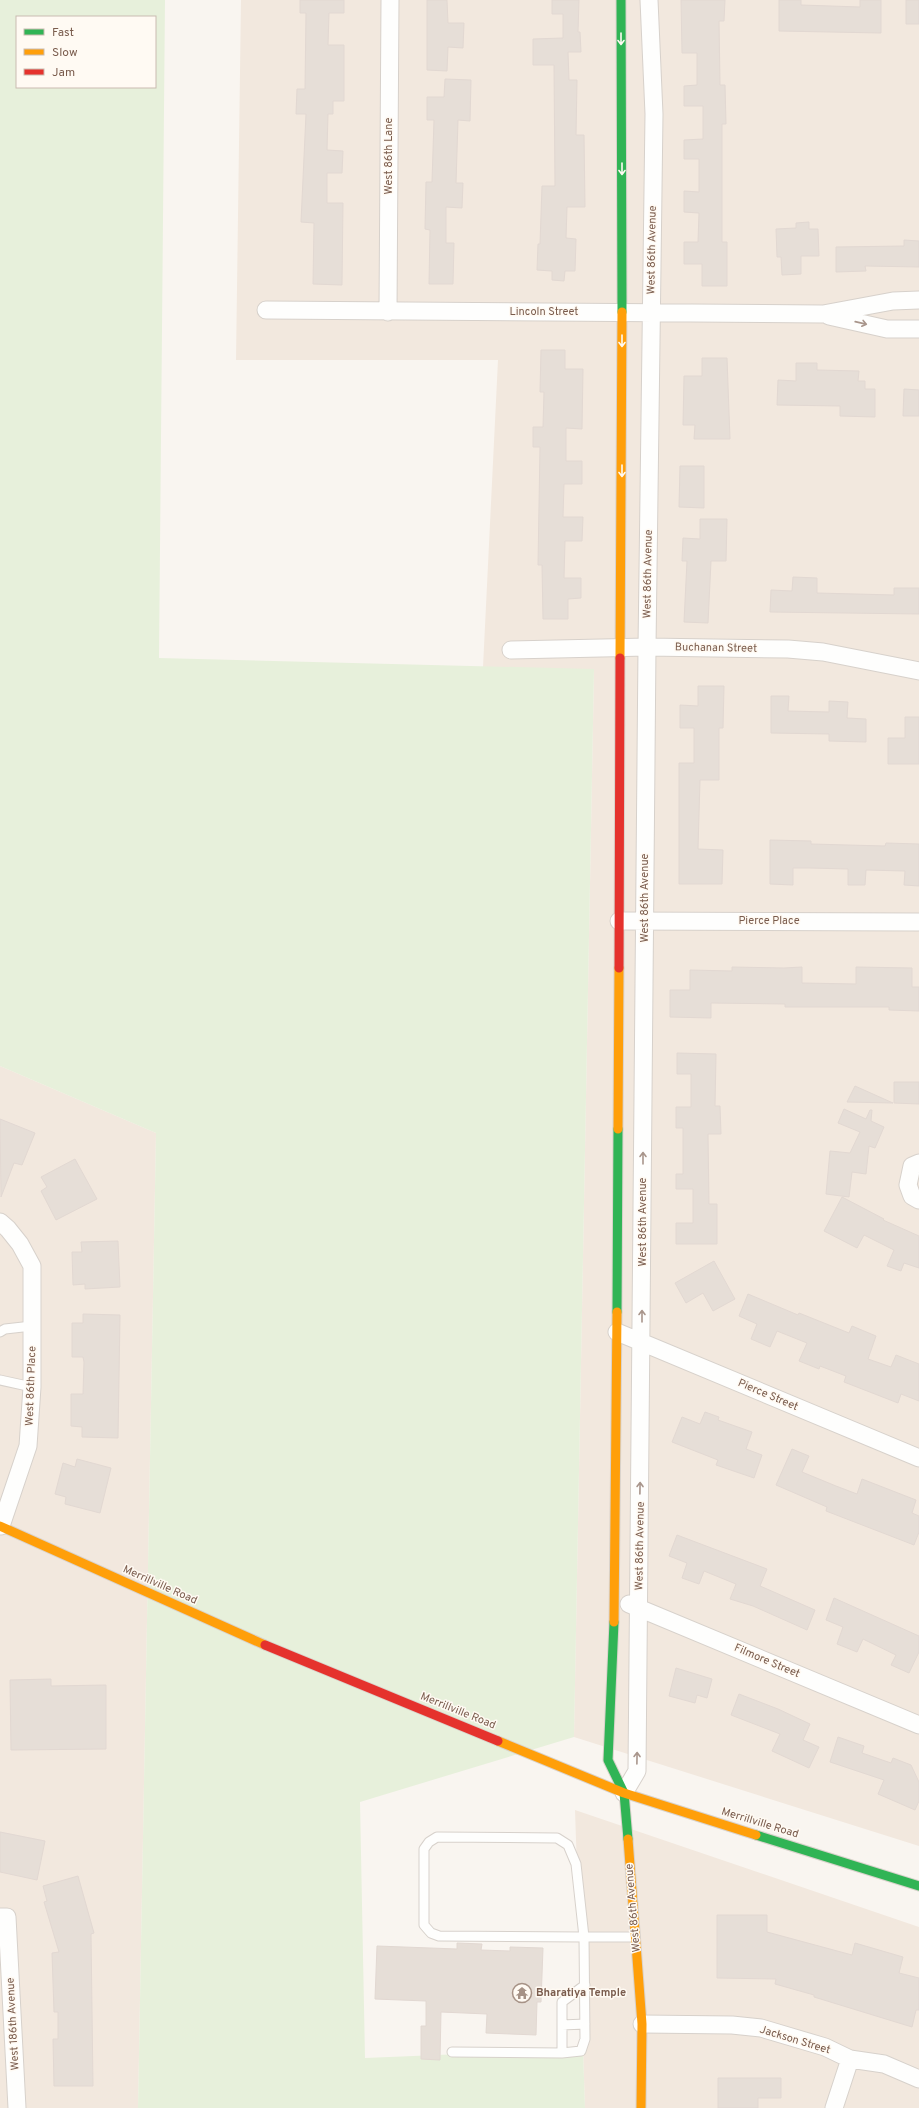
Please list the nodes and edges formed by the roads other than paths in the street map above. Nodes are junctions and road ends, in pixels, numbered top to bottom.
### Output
1 (390, 0) edge
2 (621, 0) edge
3 (649, 0) edge
4 (919, 300) edge
5 (266, 310) dead end
6 (388, 312) junction
7 (622, 313) junction
8 (651, 313) junction
9 (823, 314) junction
10 (919, 329) edge
11 (621, 647) junction
12 (647, 647) junction
13 (511, 650) dead end
14 (919, 671) edge
15 (619, 920) junction
16 (645, 921) junction
17 (919, 922) edge
18 (919, 1163) edge
19 (919, 1200) edge
20 (0, 1222) edge
21 (32, 1326) junction
22 (0, 1332) edge
23 (617, 1332) junction
24 (642, 1343) junction
25 (0, 1380) edge
26 (32, 1387) junction
27 (919, 1458) edge
28 (0, 1526) edge
29 (615, 1597) junction
30 (639, 1608) junction
31 (919, 1725) edge
32 (624, 1793) junction
33 (919, 1886) edge
34 (4, 1917) edge
35 (584, 1937) junction
36 (635, 1937) junction
37 (585, 1985) junction
38 (585, 2024) junction
39 (642, 2024) junction
40 (562, 2025) junction
41 (452, 2052) dead end
42 (562, 2053) junction
43 (850, 2059) junction
44 (919, 2079) edge
45 (17, 2108) edge
46 (641, 2108) edge
47 (834, 2108) edge

1 - 6 street, West 86th Lane
2 -> 7 street, West 86th Avenue
3 - 8 street, West 86th Avenue
4 - 9 street, Lincoln Street
5 - 6 street, Lincoln Street
6 - 7 street, Lincoln Street
7 - 8 street, Lincoln Street
7 -> 11 street, West 86th Avenue
8 - 9 street, Lincoln Street
8 - 12 street, West 86th Avenue
9 -> 10 street, Lincoln Street
11 - 12 street, Buchanan Street
11 - 13 street, Buchanan Street
11 - 15 street, West 86th Avenue
12 - 14 street, Buchanan Street
12 - 16 street, West 86th Avenue
15 - 16 street, Pierce Place
15 - 23 street, West 86th Avenue
16 - 17 street, Pierce Place
24 -> 16 street, West 86th Avenue
18 - 19 street
20 - 21 street, West 86th Place
21 - 22 lane
21 - 26 street, West 86th Place
23 - 24 street, Pierce Street
23 - 29 street, West 86th Avenue
24 - 27 street, Pierce Street
30 -> 24 street, West 86th Avenue
25 - 26 lane
26 - 28 street, West 86th Place
28 - 32 street, Merrillville Road
29 - 30 street, Filmore Street
29 - 32 street, West 86th Avenue
30 - 31 street, Filmore Street
32 -> 30 street, West 86th Avenue
32 - 33 street, Merrillville Road
32 - 36 street, West 86th Avenue
34 - 45 street, West 186th Avenue
35 - 35 lane
35 - 36 lane
35 - 37 lane
36 - 39 street, West 86th Avenue
37 - 38 lane
37 - 40 lane
38 - 40 lane
38 - 42 lane
39 - 43 street, Jackson Street
39 - 46 street, West 86th Avenue
40 - 42 lane
41 - 42 lane
43 - 44 street, Jackson Street
43 - 47 street

